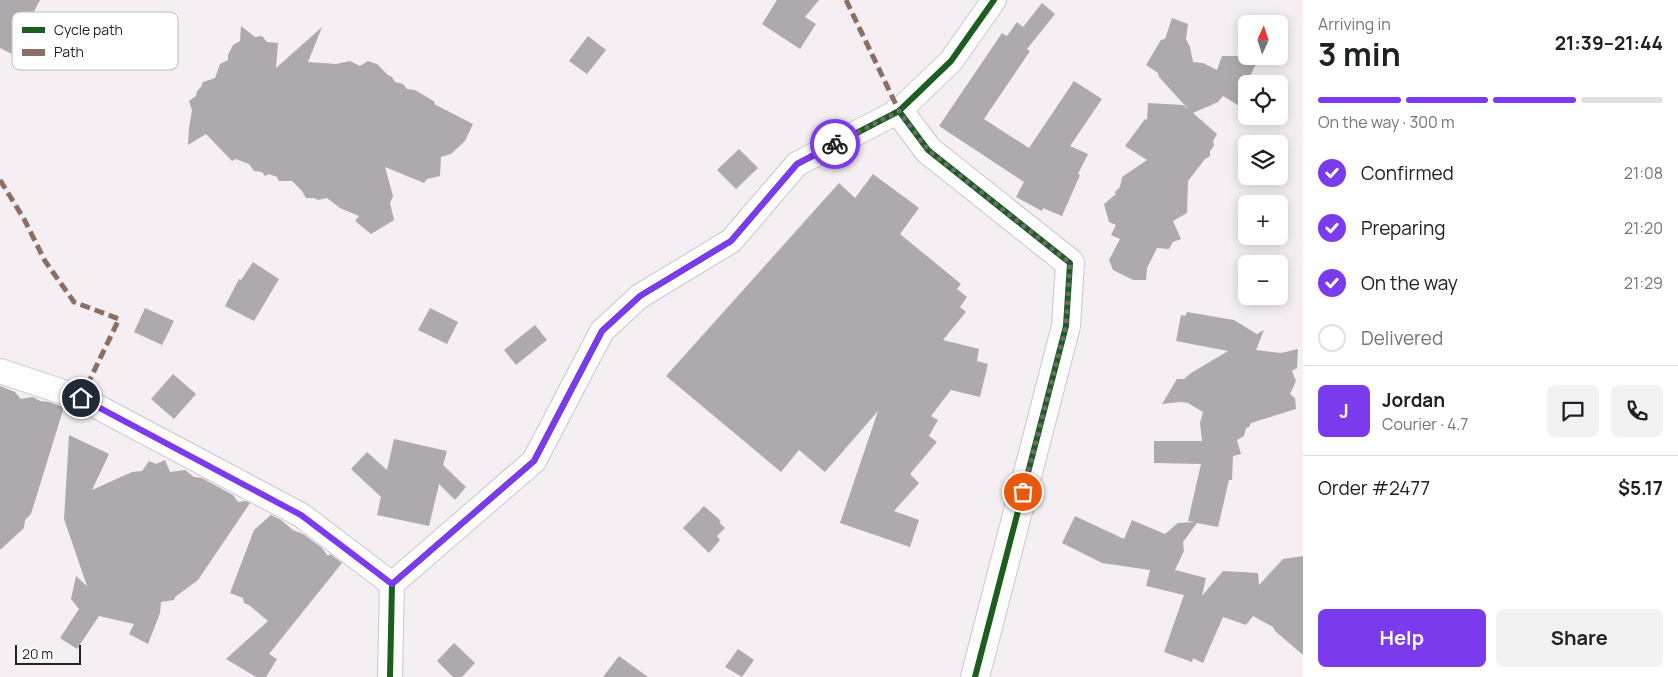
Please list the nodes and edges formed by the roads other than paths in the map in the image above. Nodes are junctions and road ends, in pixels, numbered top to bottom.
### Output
1 (994, 0) edge
2 (899, 111) junction
3 (0, 371) edge
4 (392, 584) junction
5 (390, 677) edge
6 (975, 677) edge

1 - 2 street
2 - 4 street
2 - 6 street
3 - 4 street
4 - 5 street

